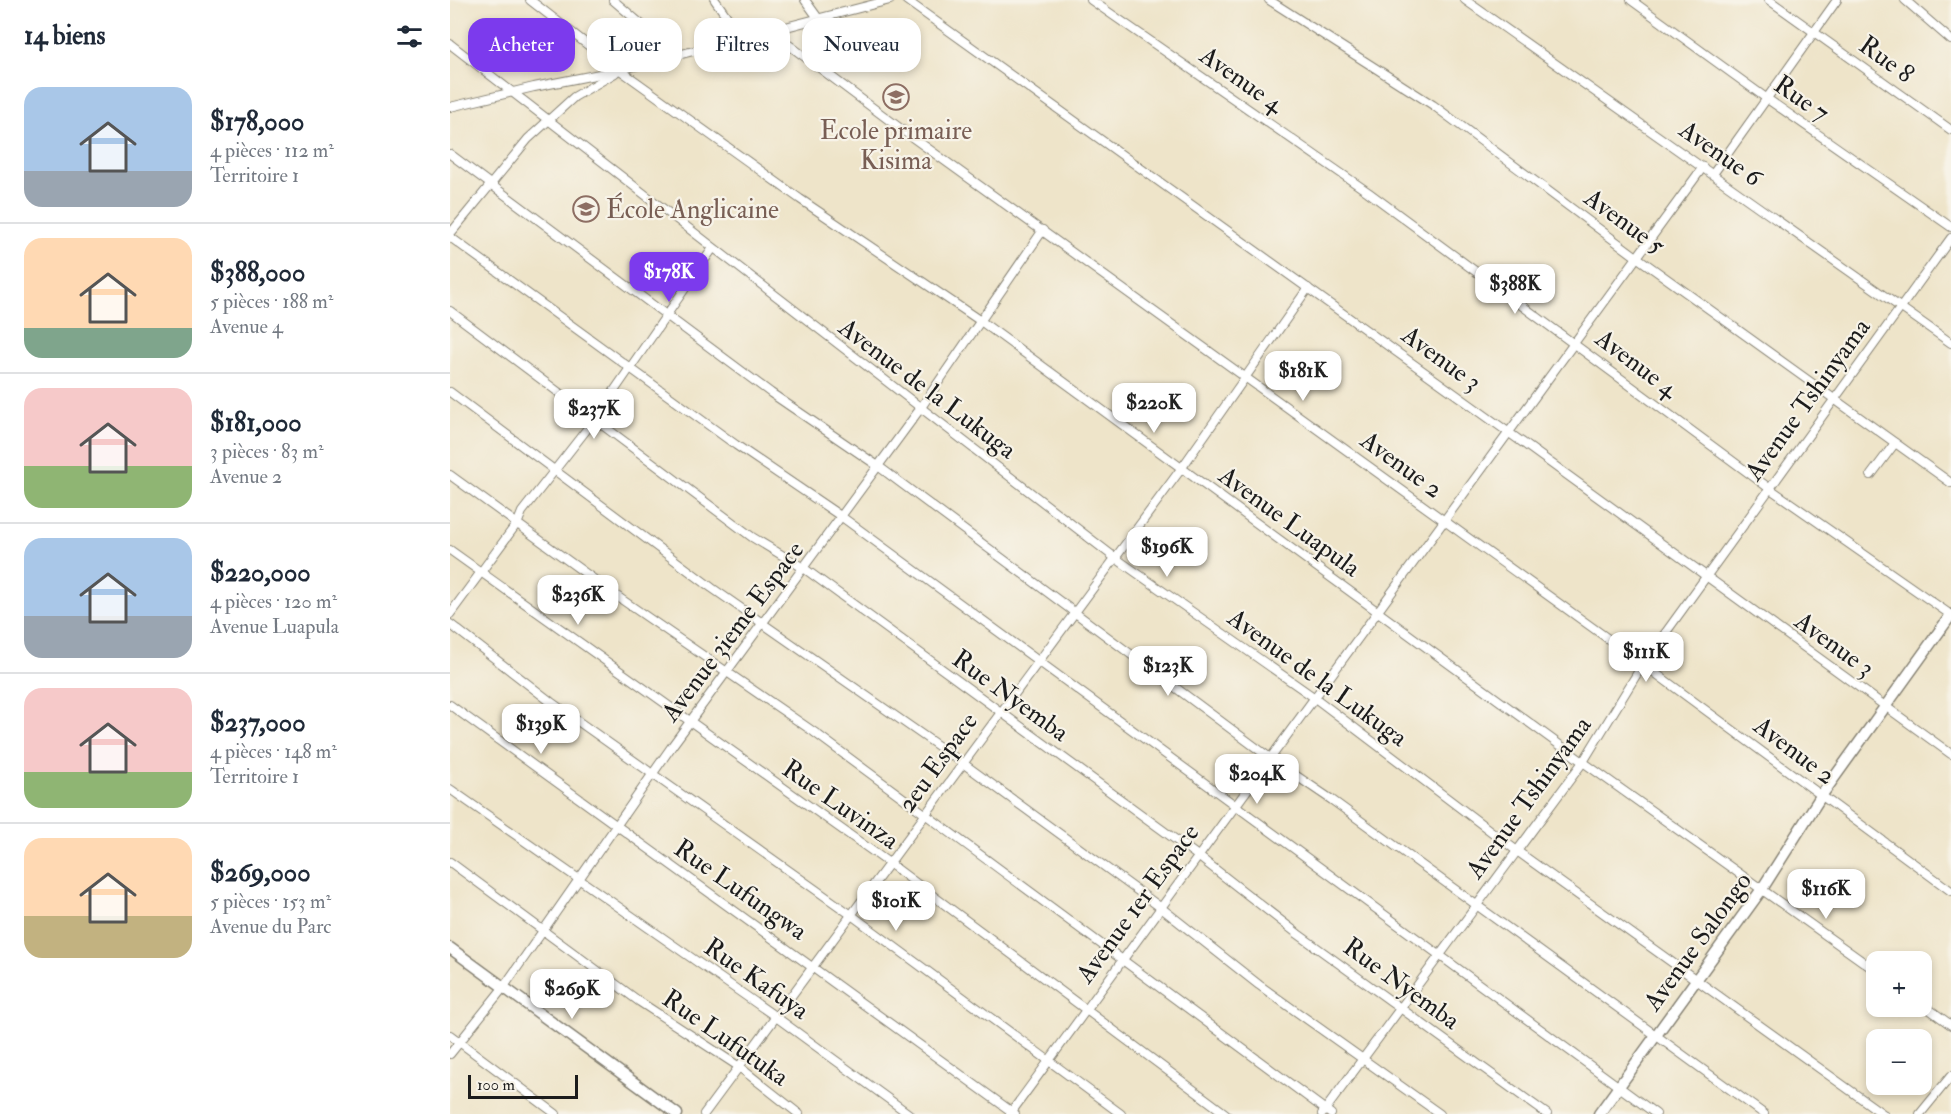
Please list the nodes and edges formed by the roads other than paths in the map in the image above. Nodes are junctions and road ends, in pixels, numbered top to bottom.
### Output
1 (530, 0) edge
2 (613, 0) edge
3 (715, 0) edge
4 (805, 0) edge
5 (890, 0) edge
6 (906, 0) edge
7 (1091, 0) edge
8 (1269, 0) edge
9 (1465, 0) edge
10 (1631, 0) edge
11 (1769, 0) edge
12 (1837, 0) edge
13 (1905, 0) edge
14 (634, 18) edge
15 (728, 18) edge
16 (818, 18) joint
17 (1814, 32) junction
18 (1951, 40) edge
19 (450, 44) edge
20 (587, 44) edge
21 (790, 46) edge
22 (610, 72) edge
23 (617, 72) edge
24 (623, 72) edge
25 (513, 92) junction
26 (1766, 98) junction
27 (450, 107) edge
28 (550, 120) junction
29 (1951, 130) edge
30 (450, 154) edge
31 (1703, 166) junction
32 (1713, 174) junction
33 (489, 183) junction
34 (1951, 227) edge
35 (1043, 230) junction
36 (450, 235) edge
37 (1951, 238) edge
38 (713, 248) junction
39 (1638, 258) junction
40 (1308, 288) junction
41 (1900, 305) junction
42 (450, 311) edge
43 (665, 316) junction
44 (982, 322) junction
45 (1574, 342) junction
46 (1951, 343) edge
47 (630, 368) junction
48 (1246, 377) junction
49 (450, 392) edge
50 (1835, 399) junction
51 (920, 409) junction
52 (594, 420) junction
53 (1508, 432) junction
54 (1895, 443) junction
55 (878, 466) junction
56 (556, 469) junction
57 (1181, 469) junction
58 (450, 475) edge
59 (1871, 475) dead end
60 (1951, 483) edge
61 (1769, 488) junction
62 (842, 517) junction
63 (1445, 520) junction
64 (518, 522) junction
65 (450, 550) edge
66 (1114, 557) junction
67 (805, 569) junction
68 (482, 572) junction
69 (1705, 576) junction
70 (1075, 610) junction
71 (1378, 610) junction
72 (450, 614) edge
73 (1951, 615) edge
74 (450, 624) edge
75 (765, 624) junction
76 (1038, 661) junction
77 (1643, 664) junction
78 (727, 674) junction
79 (1315, 698) junction
80 (450, 705) edge
81 (1885, 706) junction
82 (1000, 713) junction
83 (690, 723) junction
84 (1951, 754) edge
85 (1270, 758) junction
86 (1582, 762) junction
87 (964, 764) junction
88 (653, 776) junction
89 (450, 789) edge
90 (1821, 796) junction
91 (1235, 804) junction
92 (926, 814) junction
93 (616, 826) junction
94 (1517, 851) junction
95 (1198, 856) junction
96 (450, 862) edge
97 (889, 863) junction
98 (579, 879) junction
99 (1762, 889) junction
100 (1951, 891) edge
101 (1476, 905) junction
102 (1160, 907) junction
103 (850, 914) junction
104 (543, 930) junction
105 (450, 948) edge
106 (1438, 954) junction
107 (1123, 958) junction
108 (1866, 964) edge
109 (812, 965) junction
110 (1694, 980) junction
111 (503, 988) junction
112 (1400, 1006) junction
113 (1086, 1009) junction
114 (1932, 1011) edge
115 (776, 1017) junction
116 (1951, 1025) edge
117 (450, 1035) edge
118 (1656, 1036) junction
119 (459, 1041) junction
120 (450, 1054) edge
121 (1364, 1059) junction
122 (1050, 1060) junction
123 (738, 1066) junction
124 (1951, 1076) edge
125 (1618, 1087) junction
126 (1012, 1113) edge
127 (1326, 1113) edge
128 (556, 1114) edge
129 (677, 1114) edge
130 (704, 1114) edge
131 (799, 1114) edge
132 (909, 1114) edge
133 (1121, 1114) edge
134 (1226, 1114) edge
135 (1440, 1114) edge
136 (1547, 1114) edge
137 (1599, 1114) edge
138 (1656, 1114) edge
139 (1764, 1114) edge
140 (1881, 1114) edge
141 (1920, 1114) edge

1 - 20 street, Avenue Luapula
2 - 14 street
3 - 15 street
4 - 16 street
5 - 16 street
6 - 40 street, Avenue 3
7 - 45 street, Avenue 4
8 - 39 street, Avenue 5
9 - 31 street, Avenue 6
10 - 26 street, Rue 7
11 - 17 street, Rue 8
12 - 17 street
13 - 18 street
17 - 26 street
17 - 29 street, Rue 8
19 - 25 street, Avenue de la Lukuga
21 - 35 street, Avenue 2
22 - 25 street
23 - 28 street
24 - 44 street, Avenue Luapula
25 - 27 street
25 - 28 street, Avenue de la Lukuga
26 - 32 street
26 - 34 street, Rue 7
28 - 33 street
28 - 38 street, Avenue de la Lukuga
30 - 33 street
31 - 32 street, Avenue 6
31 - 39 street, Avenue 1er Espace
32 - 41 street, Avenue 6
33 - 36 street
33 - 43 street
35 - 44 street, Avenue 3ieme Espace
35 - 48 street, Avenue 2
36 - 47 street
37 - 41 street, Avenue Tshinyama
38 - 43 street
38 - 51 street, Avenue de la Lukuga
39 - 45 street, Avenue 1er Espace
39 - 50 street, Avenue 5
40 - 48 street, 2eu Espace
40 - 53 street, Avenue 3
41 - 46 street, Avenue 6
41 - 50 street, Avenue Tshinyama
42 - 52 street, Rue Nyemba
43 - 47 street
43 - 55 street
44 - 51 street, Avenue 3ieme Espace
44 - 57 street, Avenue Luapula
45 - 53 street, Avenue 1er Espace
45 - 61 street, Avenue 4
47 - 52 street
47 - 62 street
48 - 57 street, 2eu Espace
48 - 63 street, Avenue 2
49 - 56 street
50 - 54 street, Avenue 5
50 - 61 street, Avenue Tshinyama
51 - 55 street, Avenue 3ieme Espace
51 - 66 street, Avenue de la Lukuga
52 - 56 street
52 - 67 street, Rue Nyemba
53 - 63 street, Avenue 1er Espace
53 - 69 street, Avenue 3
54 - 59 street
54 - 60 street, Avenue 5
55 - 62 street, Avenue 3ieme Espace
55 - 70 street
56 - 64 street
56 - 75 street
57 - 66 street, 2eu Espace
57 - 71 street, Avenue Luapula
58 - 64 street
61 - 69 street, Avenue Tshinyama
61 - 73 street, Avenue 4
62 - 67 street, Avenue 3ieme Espace
62 - 76 street
63 - 71 street, Avenue 1er Espace
63 - 77 street, Avenue 2
64 - 68 street
64 - 78 street
65 - 68 street, Rue Luvinza
66 - 70 street, 2eu Espace
66 - 79 street, Avenue de la Lukuga
67 - 75 street, Avenue 3ieme Espace
67 - 82 street, Rue Nyemba
68 - 72 street
68 - 83 street, Rue Luvinza
69 - 77 street, Avenue Tshinyama
69 - 81 street, Avenue 3
70 - 76 street, 2eu Espace
70 - 85 street
71 - 79 street, Avenue 1er Espace
71 - 86 street, Avenue Luapula
73 - 81 street, Avenue Salongo
74 - 88 street
75 - 78 street, Avenue 3ieme Espace
75 - 87 street
76 - 82 street, 2eu Espace
76 - 91 street
77 - 86 street, Avenue Tshinyama
77 - 90 street, Avenue 2
78 - 83 street, Avenue 3ieme Espace
78 - 92 street
79 - 85 street, Avenue 1er Espace
79 - 94 street, Avenue de la Lukuga
80 - 93 street, Rue Lufungwa
81 - 84 street, Avenue 3
81 - 90 street, Avenue Salongo
82 - 87 street, 2eu Espace
82 - 95 street, Rue Nyemba
83 - 88 street, Avenue 3ieme Espace
83 - 97 street, Rue Luvinza
85 - 91 street, Avenue 1er Espace
85 - 101 street
86 - 94 street, Avenue Tshinyama
86 - 99 street, Avenue Luapula
87 - 92 street, 2eu Espace
87 - 102 street
88 - 93 street, Avenue 3ieme Espace
88 - 103 street
89 - 98 street, Rue Kafuya
90 - 99 street, Avenue Salongo
90 - 100 street, Avenue 2
91 - 95 street, Avenue 1er Espace
91 - 106 street
92 - 97 street, 2eu Espace
92 - 107 street
93 - 98 street, Avenue 3ieme Espace
93 - 109 street, Rue Lufungwa
94 - 101 street, Avenue Tshinyama
94 - 110 street, Avenue de la Lukuga
95 - 102 street, Avenue 1er Espace
95 - 112 street, Rue Nyemba
96 - 104 street, Rue Lufutuka
97 - 103 street, 2eu Espace
97 - 113 street, Rue Luvinza
98 - 104 street, Avenue 3ieme Espace
98 - 115 street, Rue Kafuya
99 - 108 street, Avenue Luapula
99 - 110 street, Avenue Salongo
101 - 106 street, Avenue Tshinyama
101 - 118 street
102 - 107 street, Avenue 1er Espace
102 - 121 street
103 - 109 street, 2eu Espace
103 - 122 street
104 - 111 street, Avenue 3ieme Espace
104 - 123 street, Rue Lufutuka
105 - 111 street
106 - 112 street, Avenue Tshinyama
106 - 125 street
107 - 113 street, Avenue 1er Espace
107 - 127 street
109 - 115 street, 2eu Espace
109 - 126 street, Rue Lufungwa
110 - 118 street, Avenue Salongo
110 - 140 street, Avenue de la Lukuga
111 - 119 street, Avenue 3ieme Espace
111 - 129 street
112 - 121 street, Avenue Tshinyama
112 - 136 street, Rue Nyemba
113 - 122 street, Avenue 1er Espace
113 - 134 street, Rue Luvinza
114 - 116 street
115 - 123 street, 2eu Espace
115 - 132 street, Rue Kafuya
117 - 119 street
118 - 125 street, Avenue Salongo
118 - 139 street
119 - 120 street, Avenue 3ieme Espace
119 - 128 street
121 - 127 street, Avenue Tshinyama
121 - 135 street
122 - 126 street, Avenue 1er Espace
122 - 133 street
123 - 130 street, 2eu Espace
123 - 131 street, Rue Lufutuka
124 - 141 street
125 - 137 street, Avenue Salongo
125 - 138 street

